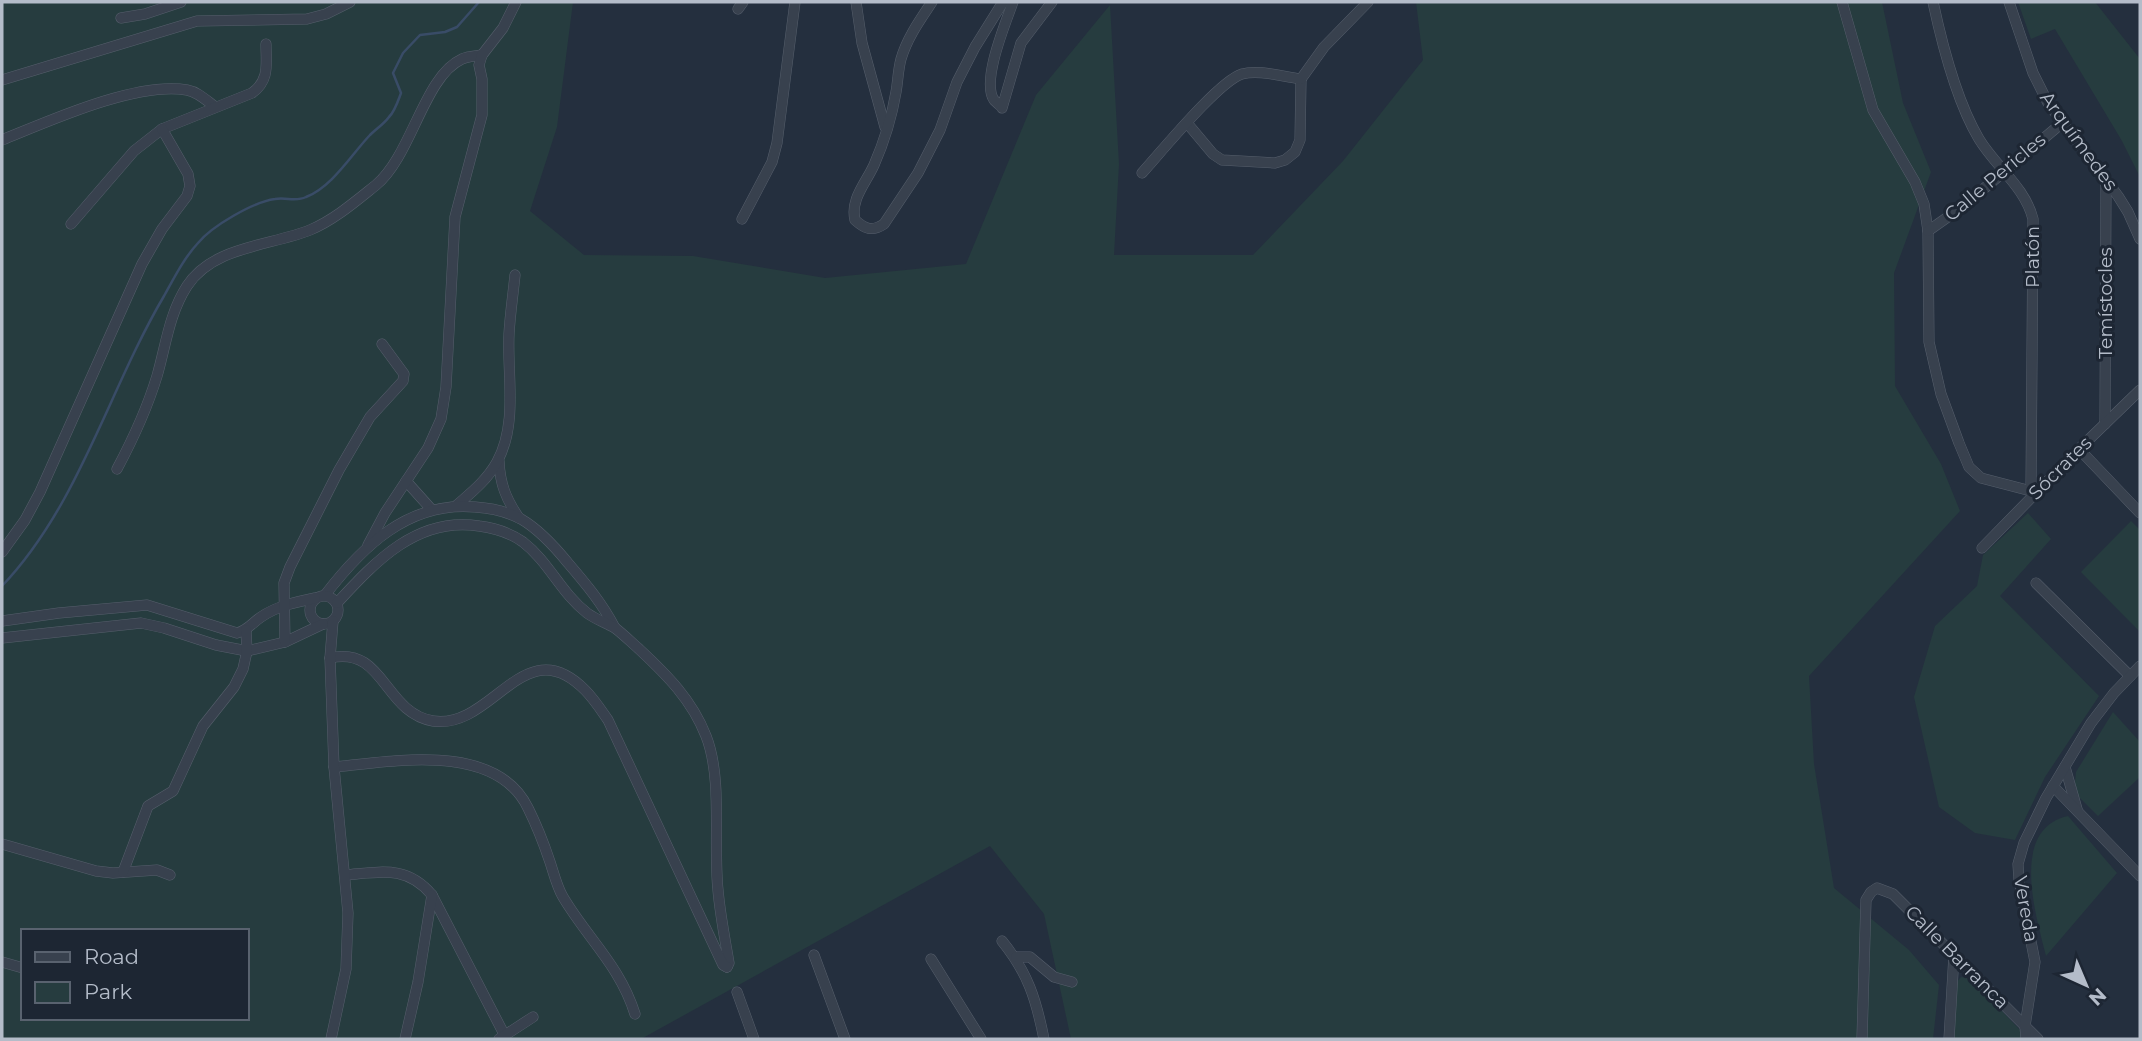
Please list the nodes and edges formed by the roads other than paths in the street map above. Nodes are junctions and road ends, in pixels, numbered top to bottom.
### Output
1 (181, 2) edge
2 (350, 2) edge
3 (516, 2) edge
4 (795, 2) edge
5 (856, 2) edge
6 (932, 2) edge
7 (1003, 2) edge
8 (1013, 2) edge
9 (1052, 2) edge
10 (1368, 2) edge
11 (1842, 2) edge
12 (1933, 2) edge
13 (2009, 2) edge
14 (121, 18) dead end
15 (266, 44) dead end
16 (482, 55) junction
17 (1301, 79) junction
18 (2, 80) edge
19 (214, 106) junction
20 (1187, 123) junction
21 (2062, 123) junction
22 (162, 129) junction
23 (886, 130) junction
24 (2, 140) edge
25 (2004, 172) junction
26 (1142, 173) dead end
27 (2106, 181) junction
28 (742, 219) dead end
29 (71, 224) dead end
30 (1928, 231) junction
31 (2140, 239) edge
32 (515, 275) dead end
33 (382, 344) dead end
34 (2140, 390) edge
35 (2105, 424) junction
36 (2079, 449) junction
37 (498, 460) junction
38 (117, 469) dead end
39 (407, 481) junction
40 (2033, 492) junction
41 (457, 505) junction
42 (432, 510) junction
43 (2140, 513) edge
44 (520, 518) junction
45 (368, 545) junction
46 (556, 548) junction
47 (1982, 548) dead end
48 (2, 552) edge
49 (542, 559) junction
50 (583, 580) junction
51 (2036, 583) dead end
52 (567, 593) junction
53 (320, 597) junction
54 (337, 603) junction
55 (283, 606) junction
56 (170, 610) junction
57 (59, 613) junction
58 (2, 621) edge
59 (328, 623) junction
60 (164, 628) junction
61 (615, 629) junction
62 (63, 630) junction
63 (246, 630) junction
64 (2, 638) edge
65 (285, 642) junction
66 (247, 651) junction
67 (330, 658) junction
68 (2140, 666) edge
69 (2130, 676) junction
70 (334, 767) junction
71 (2065, 767) junction
72 (2053, 786) junction
73 (2077, 809) junction
74 (2, 844) edge
75 (123, 872) junction
76 (170, 875) dead end
77 (346, 875) junction
78 (2140, 876) edge
79 (432, 894) junction
80 (1002, 941) dead end
81 (814, 955) dead end
82 (1954, 955) junction
83 (1016, 957) junction
84 (931, 959) dead end
85 (2, 962) edge
86 (21, 967) edge
87 (1072, 982) dead end
88 (737, 992) dead end
89 (635, 1014) dead end
90 (533, 1017) dead end
91 (2025, 1026) junction
92 (502, 1038) edge
93 (331, 1039) edge
94 (405, 1039) edge
95 (754, 1039) edge
96 (845, 1039) edge
97 (981, 1039) edge
98 (1044, 1039) edge
99 (1862, 1039) edge
100 (1949, 1039) edge
101 (2026, 1039) edge
102 (2038, 1039) edge

1 - 14 street
2 - 18 street
3 - 16 street
4 - 28 street
5 - 23 street
6 - 23 street
7 - 23 street
8 - 9 street
10 - 17 street
11 - 30 street
12 - 25 street, Platón
13 - 21 street, Arquímedes
15 - 19 street
16 - 38 street
16 - 39 street
17 - 20 street
17 - 20 street
19 - 22 street
19 - 24 street
20 - 26 street
21 - 25 street, Calle Pericles
21 - 27 street, Arquímedes
22 - 29 street
22 - 48 street
25 - 30 street, Calle Pericles
25 - 40 street, Platón
27 - 31 street, Arquímedes
27 - 35 street, Temístocles
30 - 40 street
32 - 37 street
33 - 55 street
34 - 35 street, Sócrates
35 - 36 street, Sócrates
36 - 40 street, Sócrates
36 - 43 street
37 - 41 street
37 - 44 street
39 - 42 street
39 - 45 street
40 - 47 street, Sócrates
41 - 42 street
41 - 44 street
42 - 45 street
44 - 46 street
45 - 53 street
46 - 49 street
46 - 50 street
49 - 52 street
49 - 54 street
50 - 52 street
50 - 61 street
51 - 69 street
52 - 61 street
53 - 54 street
53 - 55 street
53 - 59 street
54 - 59 street
55 - 63 street
55 - 65 street
56 - 57 street
56 - 60 street
56 - 63 street
57 - 58 street
57 - 62 street
59 - 65 street
59 - 67 street
60 - 62 street
60 - 66 street
61 - 67 street
62 - 64 street
63 - 66 street
65 - 66 street
66 - 75 street
67 - 70 street
68 - 69 street, Vereda
69 - 71 street, Vereda
70 - 77 street
70 - 89 street
71 - 72 street, Vereda
71 - 73 street
72 - 73 street
72 - 91 street, Vereda
73 - 78 street
74 - 75 street
75 - 76 street
77 - 79 street
77 - 93 street
79 - 92 street
79 - 94 street
80 - 83 street
81 - 96 street
82 - 91 street, Calle Barranca
82 - 99 street, Calle Barranca
82 - 100 street
83 - 87 street
83 - 98 street
84 - 97 street
85 - 86 street
88 - 95 street
90 - 92 street
91 - 101 street, Vereda
91 - 102 street, Calle Barranca

